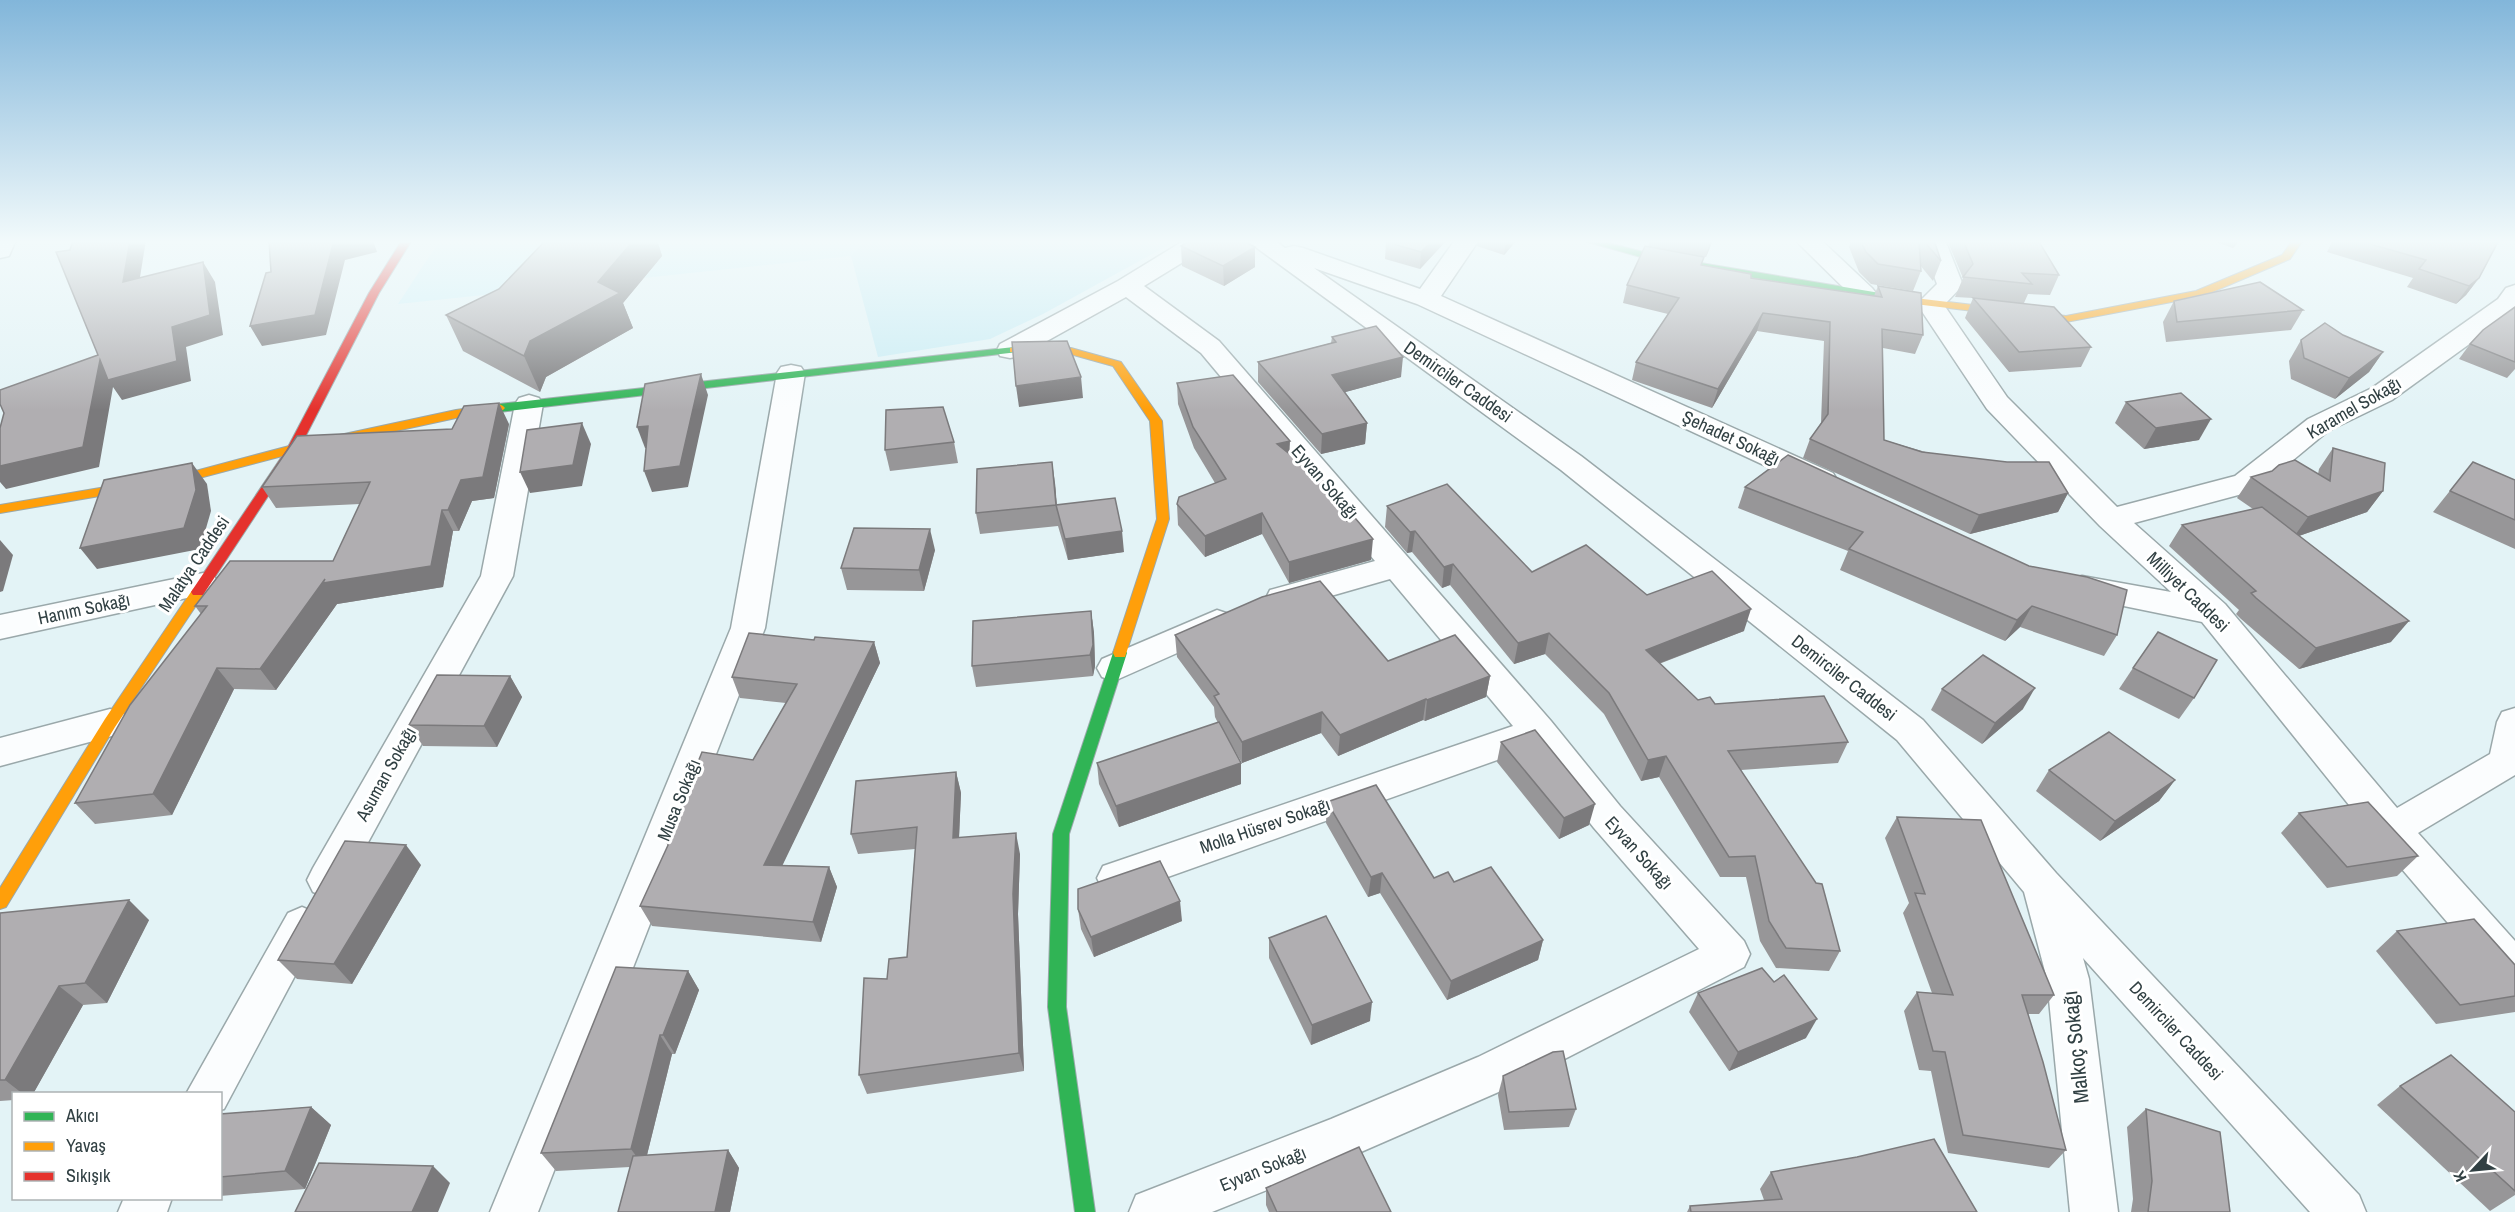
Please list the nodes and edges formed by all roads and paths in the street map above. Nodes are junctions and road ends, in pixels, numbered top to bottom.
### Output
1 (372, 297) edge
2 (1108, 297) edge
3 (1141, 297) edge
4 (1337, 297) edge
5 (1419, 297) edge
6 (1885, 297) edge
7 (1938, 297) edge
8 (2185, 297) edge
9 (2513, 297) edge
10 (1426, 299) joint
11 (1930, 304) junction
12 (1010, 350) junction
13 (791, 373) junction
14 (529, 404) junction
15 (293, 448) junction
16 (1848, 492) edge
17 (0, 509) edge
18 (2111, 519) junction
19 (1397, 566) junction
20 (2053, 581) edge
21 (203, 584) junction
22 (2213, 612) junction
23 (0, 627) edge
24 (1114, 668) junction
25 (2515, 722) edge
26 (111, 723) junction
27 (1538, 731) junction
28 (0, 752) edge
29 (2392, 830) junction
30 (2042, 885) junction
31 (1059, 898) junction
32 (0, 902) edge
33 (2515, 971) edge
34 (209, 1092) edge
35 (514, 1212) edge
36 (1085, 1212) edge
37 (1153, 1212) edge
38 (2094, 1212) edge
39 (2342, 1212) edge

1 - 15 street, Malatya Caddesi
2 - 12 street
3 - 19 street, Eyvan Sokağı
4 - 30 street, Demirciler Caddesi
5 - 10 street, Şehadet Sokağı
6 - 11 street
7 - 11 street
8 - 11 street
9 - 18 street, Karamel Sokağı
10 - 16 street, Şehadet Sokağı
11 - 18 street, Milliyet Caddesi
12 - 13 street
12 - 24 street
13 - 14 street
13 - 35 street, Musa Sokağı
14 - 15 street
14 - 34 street, Asuman Sokağı
15 - 17 street
15 - 21 street, Malatya Caddesi
18 - 22 street, Milliyet Caddesi
19 - 24 street
19 - 27 street, Eyvan Sokağı
20 - 22 street
21 - 23 street, Hanım Sokağı
21 - 26 street, Malatya Caddesi
22 - 29 street, Milliyet Caddesi
24 - 31 street
25 - 29 street
26 - 28 street
26 - 32 street, Malatya Caddesi
27 - 31 street, Molla Hüsrev Sokağı
27 - 37 street, Eyvan Sokağı
29 - 33 street, Milliyet Caddesi
30 - 38 street, Malkoç Sokağı
30 - 39 street, Demirciler Caddesi
31 - 36 street

